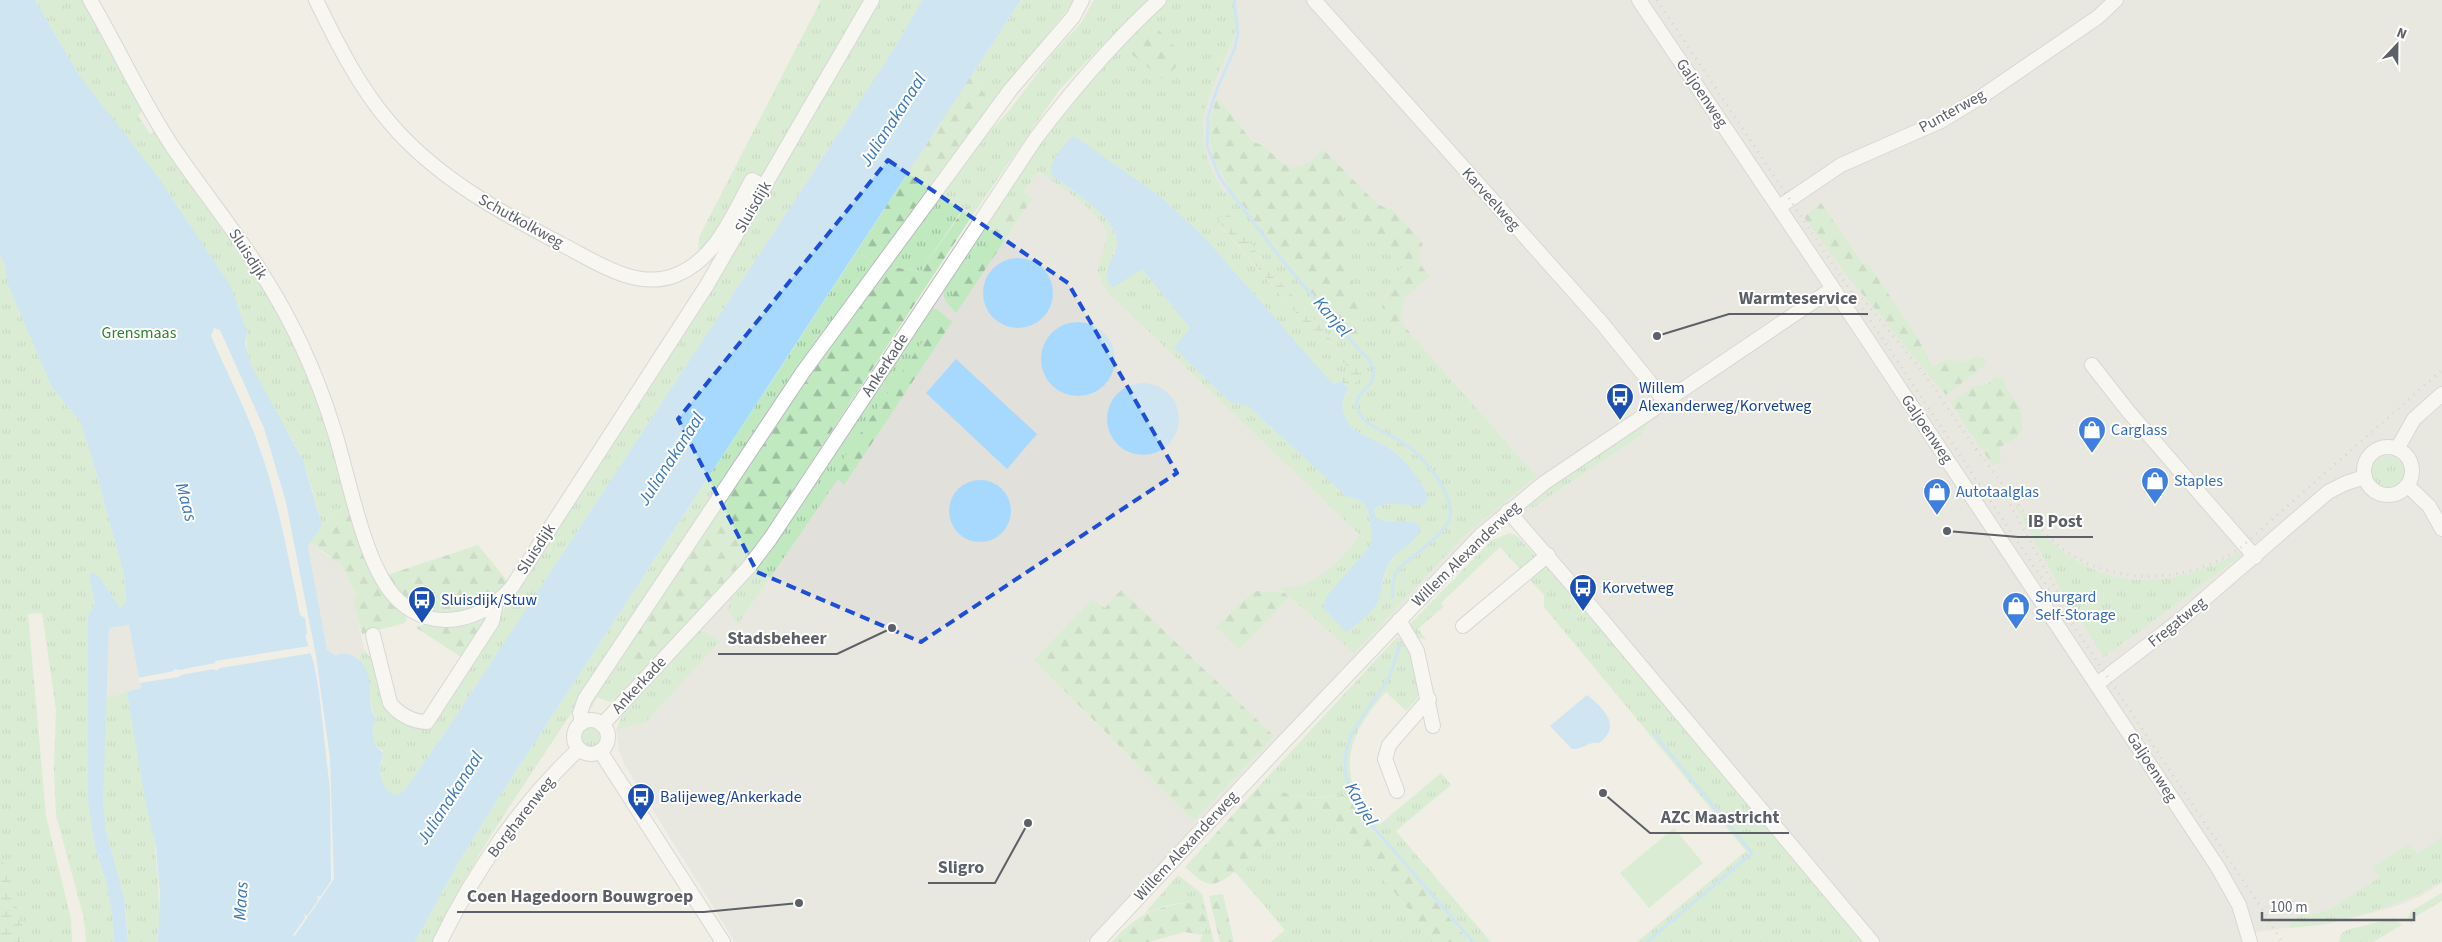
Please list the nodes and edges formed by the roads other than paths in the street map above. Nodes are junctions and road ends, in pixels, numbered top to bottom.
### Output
1 (90, 0) edge
2 (316, 0) edge
3 (872, 0) edge
4 (1082, 0) edge
5 (1160, 0) edge
6 (1314, 0) edge
7 (1639, 0) edge
8 (2116, 0) edge
9 (765, 187) junction
10 (1779, 207) junction
11 (1832, 289) junction
12 (2092, 365) dead end
13 (2442, 394) edge
14 (1665, 401) junction
15 (2397, 449) junction
16 (2365, 478) junction
17 (2408, 486) junction
18 (1508, 511) junction
19 (2442, 529) edge
20 (1548, 555) junction
21 (2255, 557) junction
22 (496, 603) junction
23 (1399, 620) junction
24 (1463, 626) dead end
25 (373, 635) dead end
26 (2097, 684) junction
27 (1429, 699) junction
28 (582, 723) junction
29 (602, 725) junction
30 (1433, 726) dead end
31 (579, 749) junction
32 (600, 751) junction
33 (1397, 791) dead end
34 (440, 942) edge
35 (724, 942) edge
36 (1097, 942) edge
37 (1872, 942) edge
38 (2250, 942) edge

1 - 22 street, Sluisdijk
2 - 9 street, Schutkolkweg
3 - 9 street, Sluisdijk
4 - 28 street
5 - 29 street, Ankerkade
6 - 14 street, Karveelweg
7 - 10 street, Galjoenweg
8 - 10 street, Punterweg
9 - 22 street, Sluisdijk
10 - 11 street, Galjoenweg
11 - 14 street, Willem Alexanderweg
11 - 26 street, Galjoenweg
12 - 21 street
13 - 15 street
14 - 18 street, Willem Alexanderweg
15 - 16 street
15 - 17 street
16 - 17 street
16 - 21 street, Fregatweg
17 - 19 street
18 - 20 street
18 - 23 street, Willem Alexanderweg
20 - 24 street
20 - 37 street
21 - 26 street, Fregatweg
22 - 25 street
23 - 27 street, Willem Alexanderweg
23 - 36 street, Willem Alexanderweg
26 - 38 street, Galjoenweg
27 - 30 street, Willem Alexanderweg
27 - 33 street
28 - 29 street
28 - 31 street
29 - 32 street
31 - 32 street
31 - 34 street, Borgharenweg
32 - 35 street

